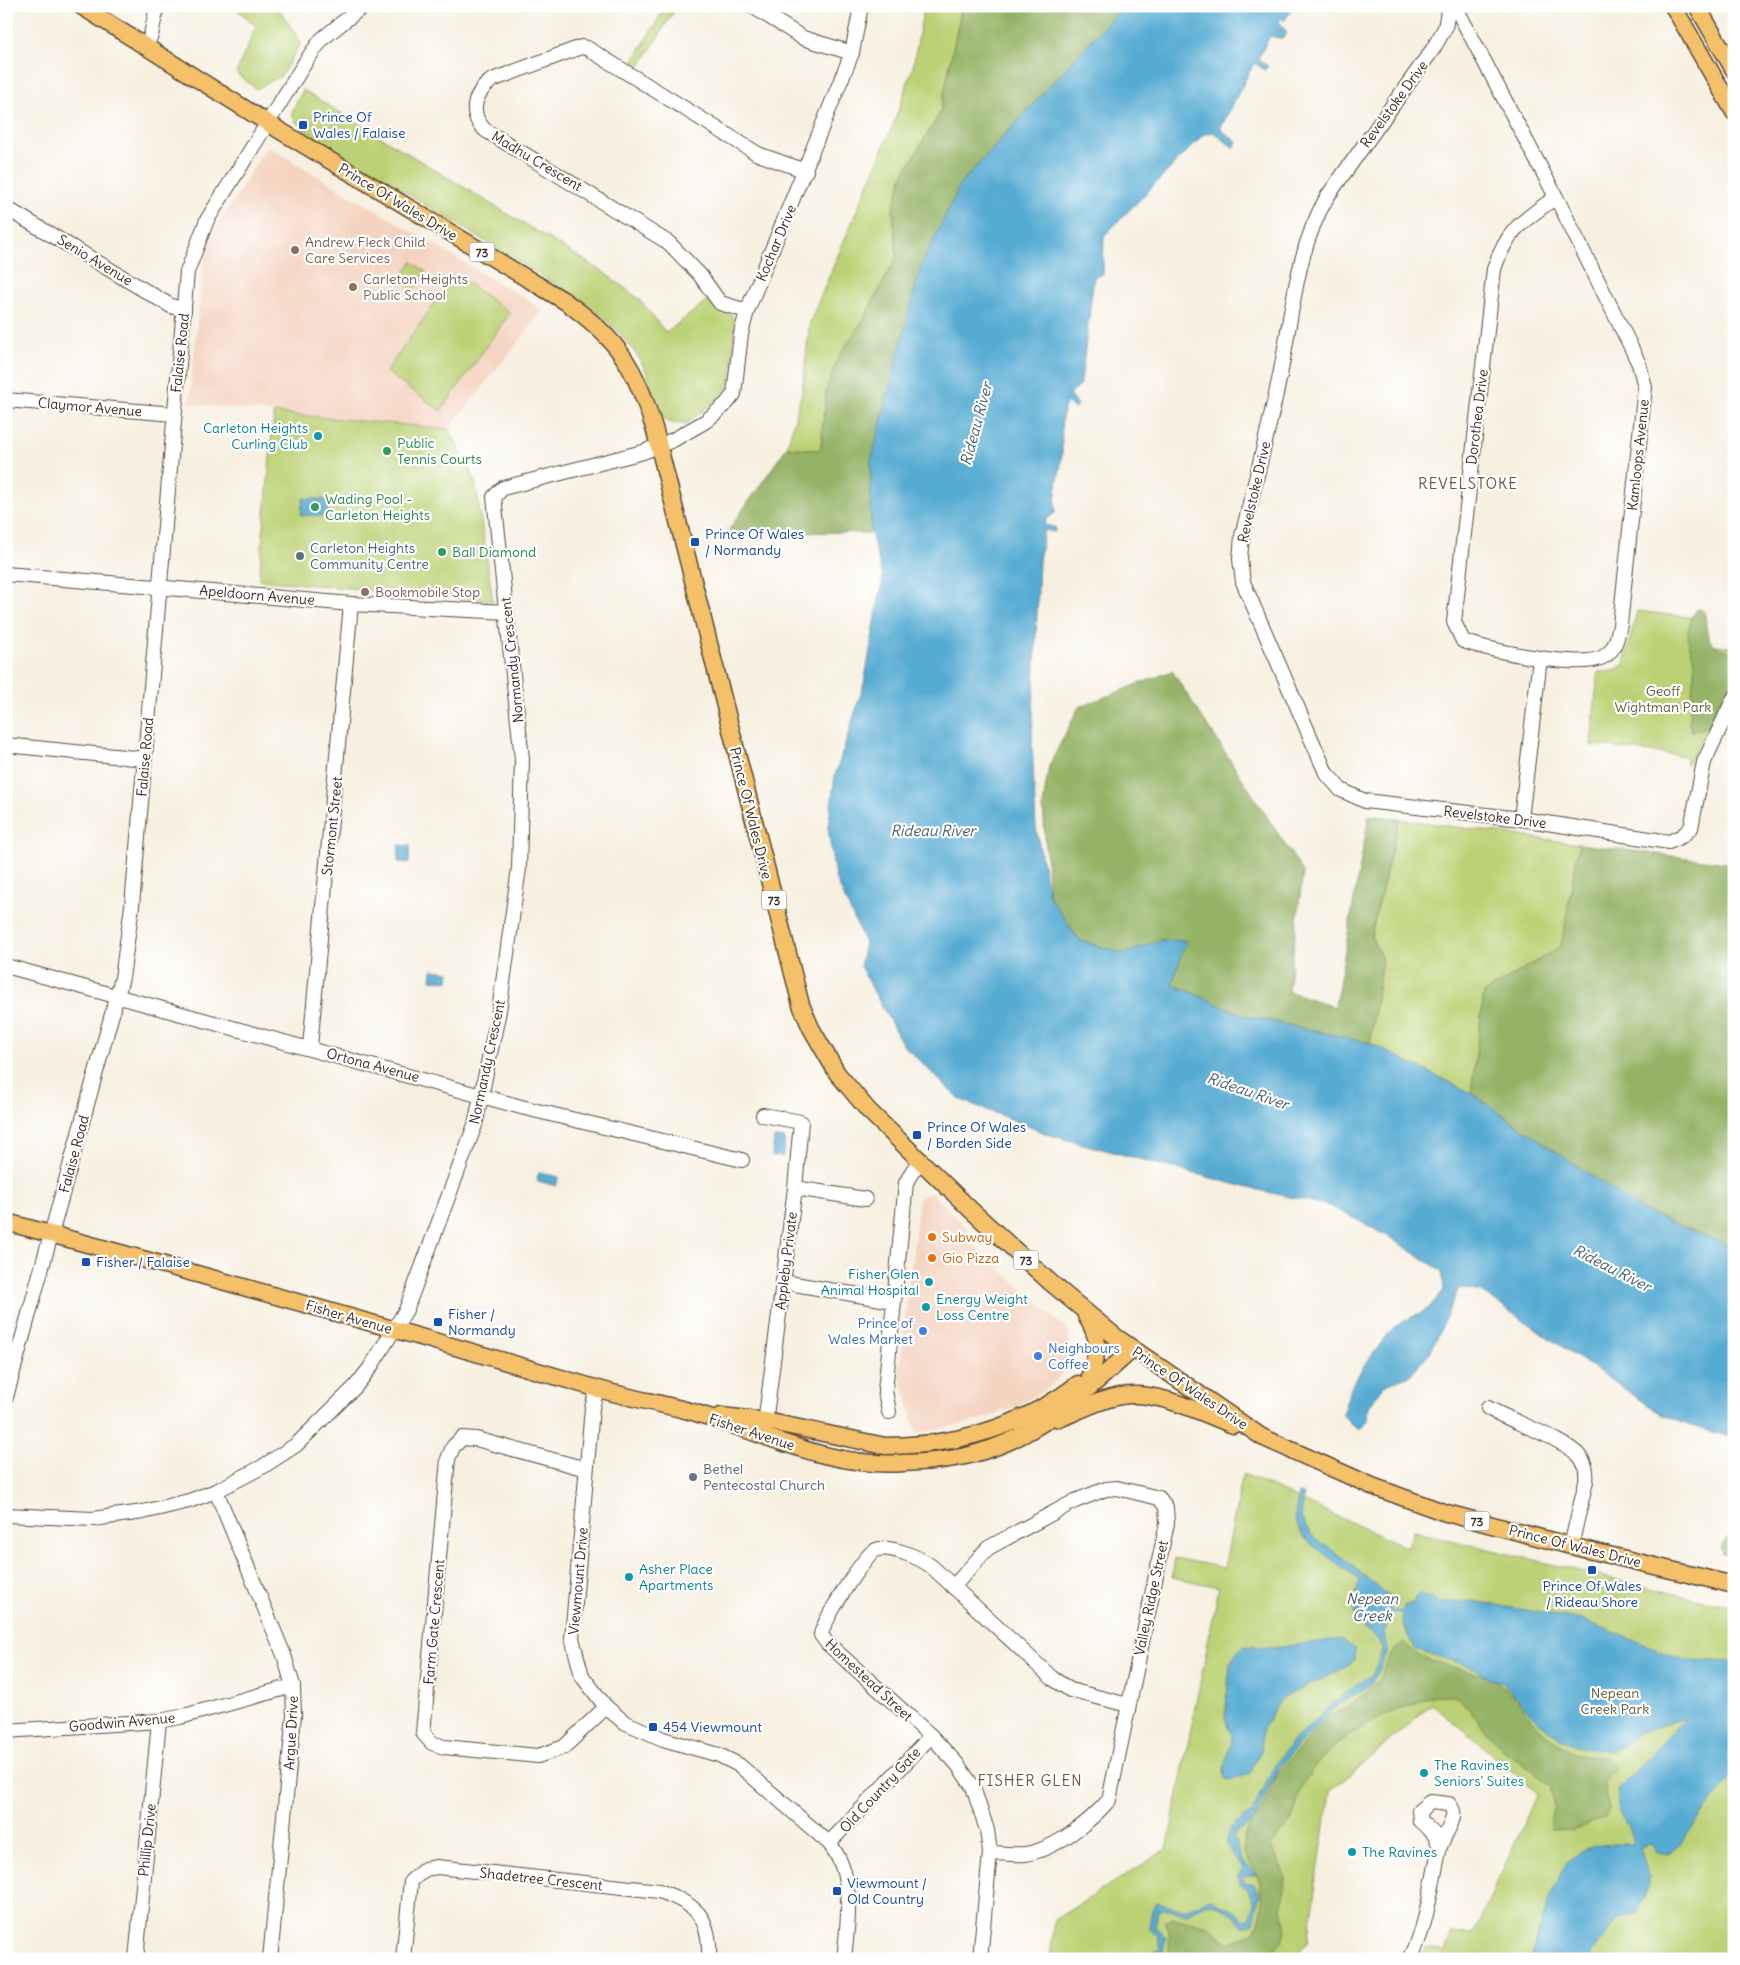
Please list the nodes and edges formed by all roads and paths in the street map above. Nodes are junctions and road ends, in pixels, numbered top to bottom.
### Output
1 (81, 6) edge
2 (157, 6) edge
3 (363, 6) edge
4 (752, 6) edge
5 (861, 6) edge
6 (1450, 6) edge
7 (1455, 6) edge
8 (1673, 6) edge
9 (1697, 6) edge
10 (146, 47) junction
11 (852, 52) junction
12 (1734, 70) edge
13 (1734, 112) edge
14 (267, 122) junction
15 (806, 171) junction
16 (1556, 197) junction
17 (6, 208) edge
18 (184, 310) junction
19 (747, 312) junction
20 (6, 400) edge
21 (174, 414) junction
22 (658, 446) junction
23 (6, 574) edge
24 (160, 586) junction
25 (352, 604) junction
26 (507, 612) junction
27 (1540, 658) junction
28 (1734, 698) edge
29 (6, 746) edge
30 (144, 759) junction
31 (1520, 819) junction
32 (6, 966) edge
33 (116, 997) junction
34 (310, 1047) junction
35 (481, 1095) junction
36 (763, 1115) dead end
37 (742, 1160) dead end
38 (922, 1162) junction
39 (795, 1188) junction
40 (865, 1199) dead end
41 (6, 1222) edge
42 (52, 1234) junction
43 (783, 1282) junction
44 (894, 1301) junction
45 (1081, 1308) junction
46 (394, 1329) junction
47 (1128, 1345) junction
48 (1090, 1375) junction
49 (597, 1389) junction
50 (6, 1397) edge
51 (1488, 1408) dead end
52 (693, 1412) junction
53 (889, 1412) dead end
54 (766, 1421) junction
55 (1038, 1427) junction
56 (1262, 1437) junction
57 (763, 1438) junction
58 (958, 1440) junction
59 (960, 1457) junction
60 (586, 1470) junction
61 (216, 1491) junction
62 (6, 1515) edge
63 (1571, 1546) junction
64 (1734, 1585) edge
65 (953, 1587) junction
66 (293, 1686) junction
67 (1128, 1705) junction
68 (606, 1707) junction
69 (159, 1721) junction
70 (6, 1731) edge
71 (931, 1736) junction
72 (829, 1843) junction
73 (1440, 1846) dead end
74 (990, 1853) junction
75 (136, 1959) edge
76 (270, 1959) edge
77 (404, 1959) edge
78 (709, 1959) edge
79 (844, 1959) edge
80 (980, 1959) edge
81 (1410, 1959) edge

1 - 10 main road, Prince Of Wales Drive / 73
2 - 10 street
3 - 14 street
4 - 11 street
5 - 11 street, Kochar Drive
6 - 31 street, Revelstoke Drive
7 - 16 street, Kamloops Avenue
8 - 13 main road
9 - 12 main road
10 - 14 main road, Prince Of Wales Drive / 73
11 - 15 street, Kochar Drive
14 - 18 street, Falaise Road
14 - 22 main road, Prince Of Wales Drive / 73
15 - 19 street, Kochar Drive
15 - 19 street, Madhu Crescent
16 - 27 street, Kamloops Avenue
16 - 27 street, Dorothea Drive
17 - 18 street, Senio Avenue
18 - 21 street, Falaise Road
19 - 22 street, Kochar Drive
20 - 21 street, Claymor Avenue
21 - 24 street, Falaise Road
22 - 26 street, Normandy Crescent
22 - 38 main road, Prince Of Wales Drive / 73
23 - 24 street, Apeldoorn Avenue
24 - 25 street, Apeldoorn Avenue
24 - 30 street, Falaise Road
25 - 26 street, Apeldoorn Avenue
25 - 34 street, Stormont Street
26 - 35 street, Normandy Crescent
27 - 31 street
28 - 31 street, Revelstoke Drive
29 - 30 street
30 - 33 street, Falaise Road
32 - 33 street, Ortona Avenue
33 - 34 street, Ortona Avenue
33 - 42 street, Falaise Road
34 - 35 street, Ortona Avenue
35 - 37 street, Ortona Avenue
35 - 46 street, Normandy Crescent
36 - 39 street, Appleby Private
38 - 44 street
38 - 45 main road, Prince Of Wales Drive / 73
39 - 40 street
39 - 43 street, Appleby Private
41 - 42 main road, Fisher Avenue
42 - 46 main road, Fisher Avenue
42 - 50 street, Falaise Road
43 - 44 street
43 - 54 street, Appleby Private
44 - 53 street
45 - 47 main road, Prince Of Wales Drive / 73
45 - 48 main road
46 - 49 main road, Fisher Avenue
46 - 61 street, Normandy Crescent
47 - 48 main road, Fisher Avenue
47 - 55 main road, Fisher Avenue
47 - 56 main road, Prince Of Wales Drive / 73
48 - 58 main road, Fisher Avenue
49 - 52 main road, Fisher Avenue
49 - 60 street, Viewmount Drive
51 - 63 street
52 - 54 main road, Fisher Avenue
52 - 57 main road, Fisher Avenue
54 - 57 street, Appleby Private
54 - 58 main road, Fisher Avenue
55 - 56 main road
55 - 59 main road, Fisher Avenue
56 - 63 main road, Prince Of Wales Drive / 73
57 - 59 main road, Fisher Avenue
58 - 59 main road
60 - 68 street, Viewmount Drive
60 - 68 street, Farm Gate Crescent
61 - 62 street, Normandy Crescent
61 - 66 street, Argue Drive
63 - 64 main road, Prince Of Wales Drive / 73
65 - 67 street, Homestead Street
65 - 67 street, Valley Ridge Street
65 - 71 street, Homestead Street
66 - 69 street, Goodwin Avenue
66 - 76 street, Argue Drive
67 - 74 street, Valley Ridge Street
68 - 72 street, Viewmount Drive
69 - 70 street, Goodwin Avenue
69 - 75 street, Phillip Drive
71 - 72 street, Old Country Gate
71 - 74 street, Homestead Street
72 - 79 street, Viewmount Drive
73 - 81 street
74 - 80 street, Homestead Street
77 - 78 street, Shadetree Crescent

